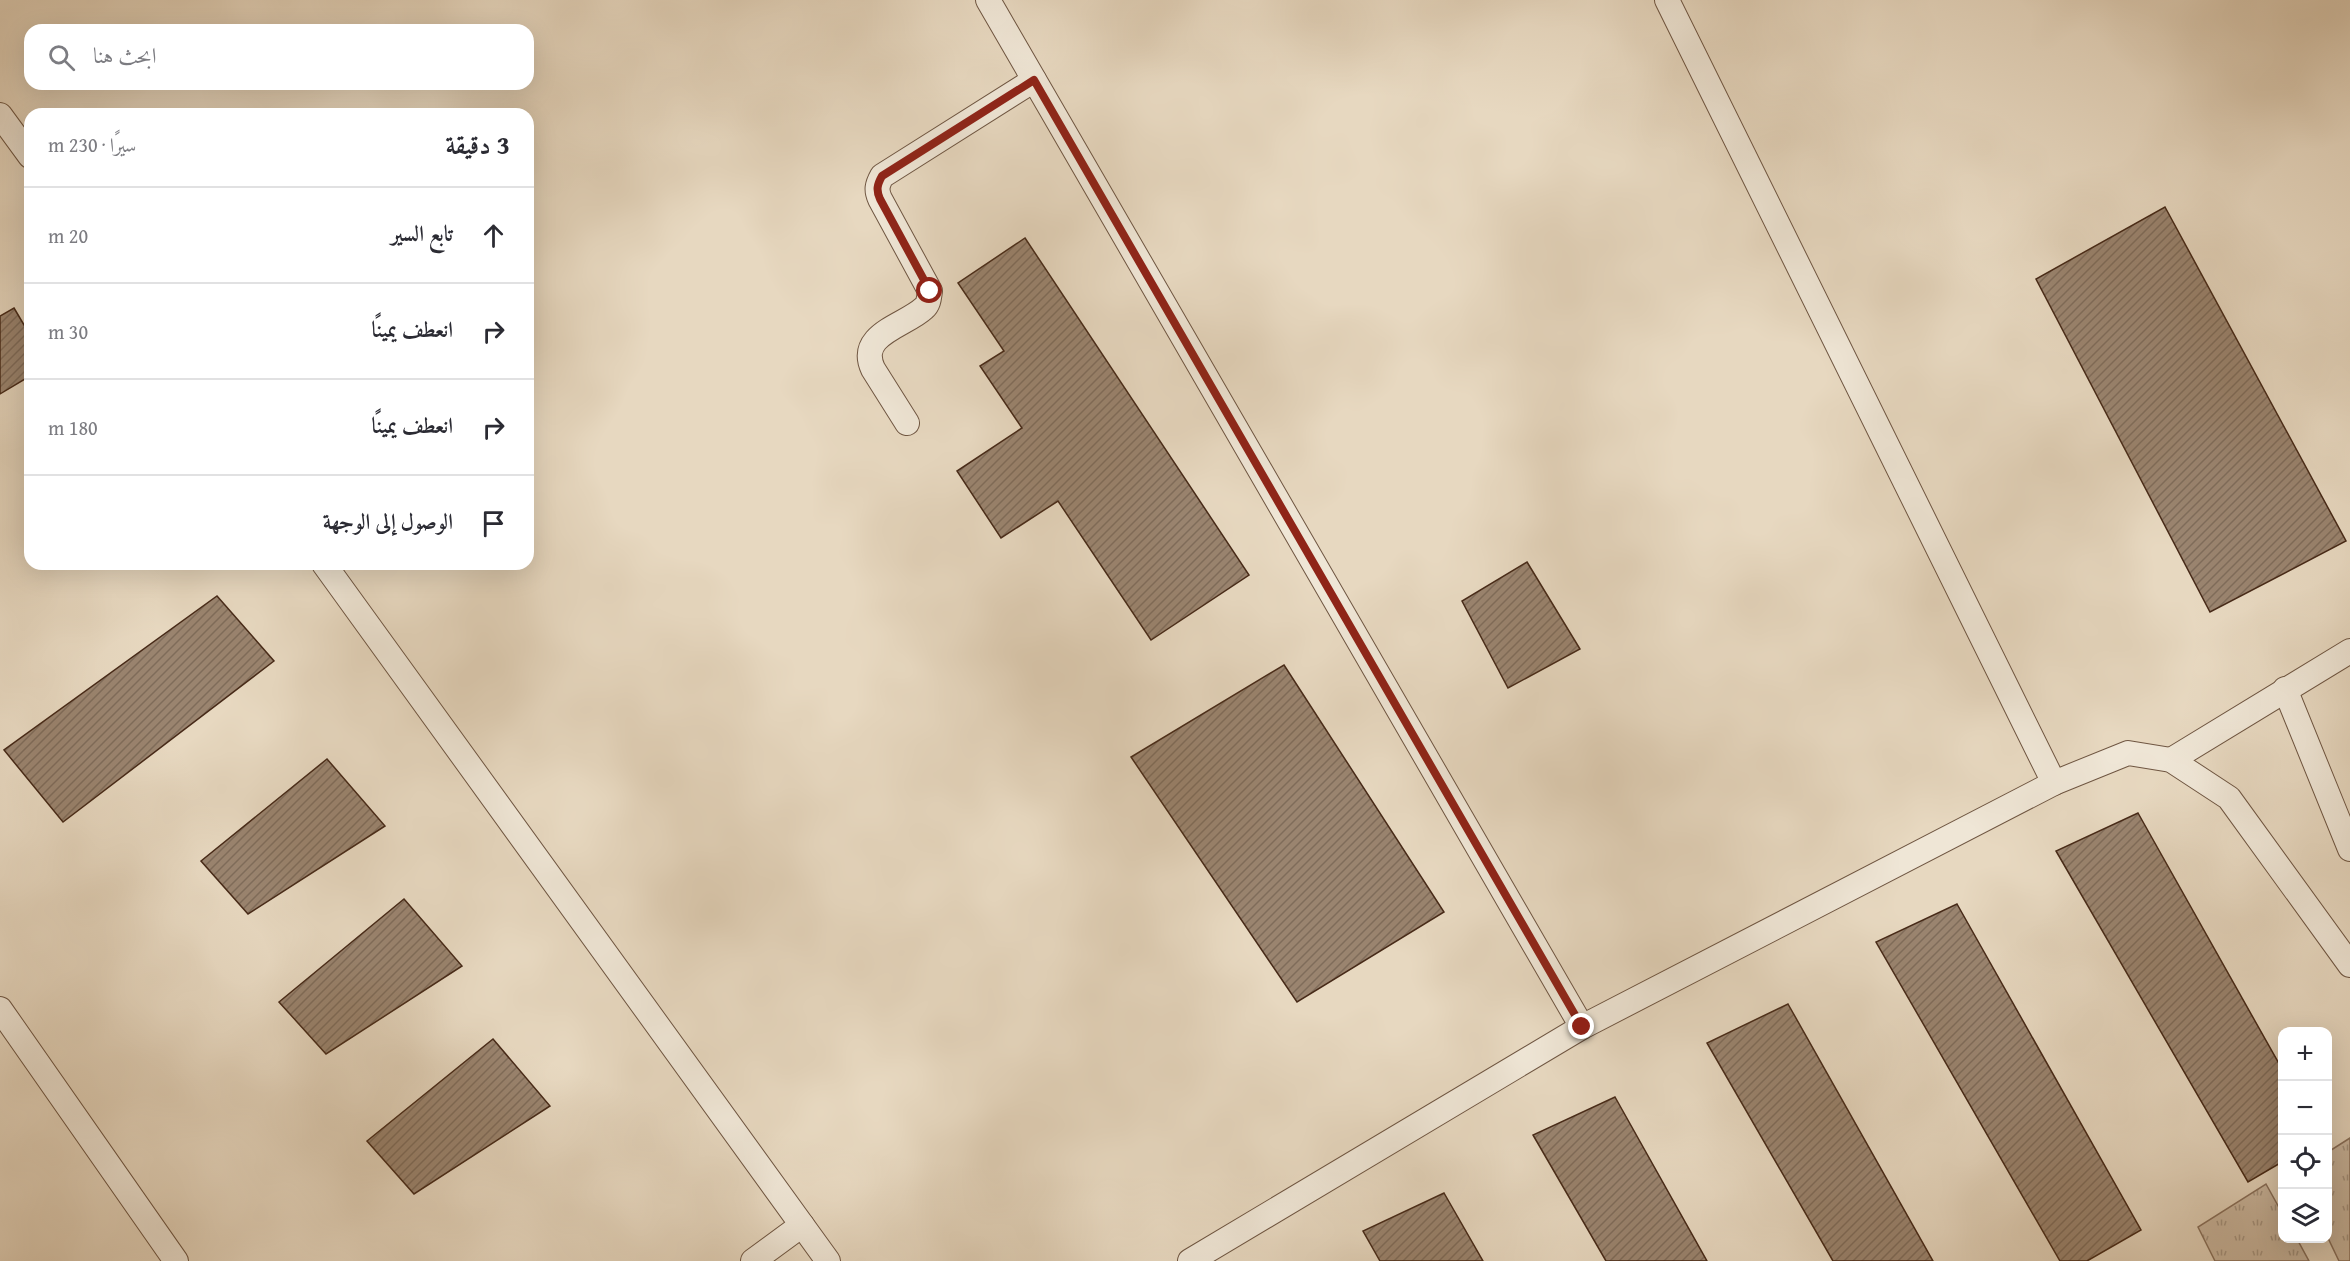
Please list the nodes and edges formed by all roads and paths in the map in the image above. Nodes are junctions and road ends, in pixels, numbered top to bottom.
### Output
1 (988, 0) edge
2 (1667, 0) edge
3 (1034, 80) junction
4 (0, 115) edge
5 (24, 148) edge
6 (907, 423) dead end
7 (328, 570) edge
8 (2350, 651) edge
9 (2285, 689) junction
10 (2171, 760) junction
11 (2054, 783) junction
12 (2350, 849) edge
13 (2350, 965) edge
14 (0, 1009) edge
15 (1582, 1027) junction
16 (802, 1225) junction
17 (176, 1261) edge
18 (753, 1261) edge
19 (828, 1261) edge
20 (1190, 1261) edge

1 - 3 lane
2 - 11 lane
3 - 6 lane
3 - 15 lane
4 - 5 lane
7 - 16 lane
8 - 9 lane
9 - 10 lane
9 - 12 lane
10 - 11 lane
10 - 13 lane
11 - 15 lane
14 - 17 lane
15 - 20 lane
16 - 18 lane
16 - 19 lane

